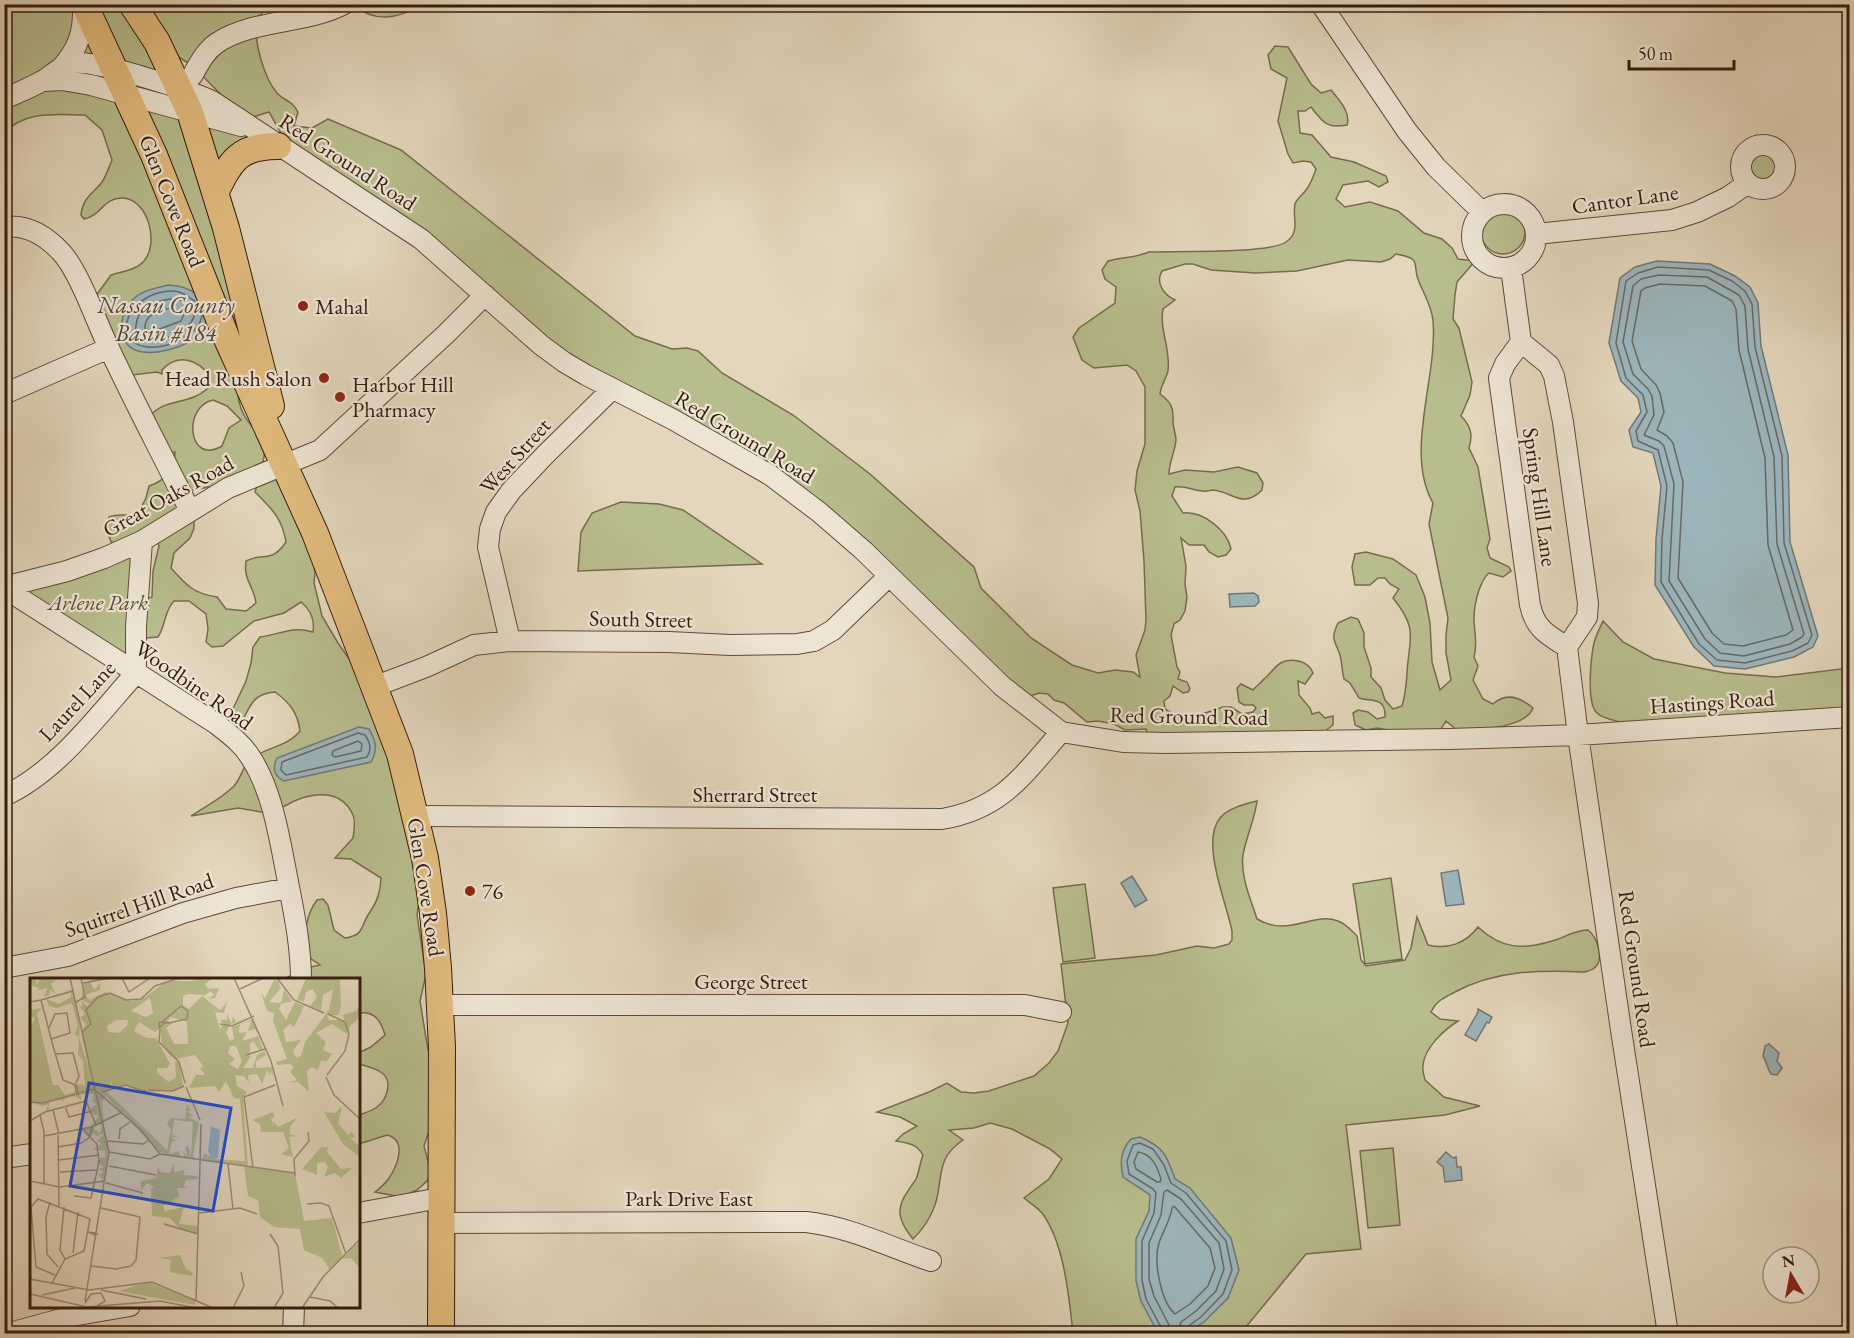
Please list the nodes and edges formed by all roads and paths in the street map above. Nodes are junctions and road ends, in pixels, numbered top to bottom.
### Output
1 (83, 4) edge
2 (132, 4) edge
3 (344, 4) edge
4 (1321, 4) edge
5 (61, 68) junction
6 (114, 70) junction
7 (44, 81) junction
8 (185, 82) junction
9 (128, 96) junction
10 (4, 99) edge
11 (190, 112) junction
12 (256, 130) junction
13 (278, 146) junction
14 (1748, 183) dead end
15 (214, 193) junction
16 (1482, 212) junction
17 (4, 227) edge
18 (1536, 234) junction
19 (1510, 268) junction
20 (485, 295) junction
21 (1521, 342) junction
22 (109, 348) junction
23 (612, 389) junction
24 (4, 394) edge
25 (286, 464) junction
26 (190, 511) junction
27 (142, 541) junction
28 (888, 577) junction
29 (4, 587) edge
30 (510, 640) junction
31 (1567, 647) junction
32 (136, 673) junction
33 (376, 686) junction
34 (1850, 717) edge
35 (1061, 732) junction
36 (1578, 735) junction
37 (4, 796) edge
38 (416, 816) junction
39 (289, 888) junction
40 (4, 968) edge
41 (301, 978) edge
42 (440, 1005) junction
43 (1061, 1012) dead end
44 (30, 1154) edge
45 (4, 1158) edge
46 (440, 1210) junction
47 (360, 1213) edge
48 (931, 1261) dead end
49 (119, 1308) edge
50 (294, 1308) edge
51 (6, 1334) edge
52 (293, 1334) edge
53 (441, 1334) edge
54 (1668, 1334) edge

1 - 5 street
1 - 6 main road, Glen Cove Road
2 - 8 main road, Glen Cove Road
3 - 8 street
4 - 16 street
5 - 6 street, Red Ground Road
5 - 7 street
6 - 8 street, Red Ground Road
6 - 9 main road, Glen Cove Road
7 - 9 street, Red Ground Road
7 - 10 street
8 - 11 main road, Glen Cove Road
8 - 12 street, Red Ground Road
9 - 11 street, Red Ground Road
9 - 25 main road, Glen Cove Road
11 - 12 street, Red Ground Road
11 - 15 main road, Glen Cove Road
12 - 13 street, Red Ground Road
13 - 15 main road
13 - 20 street, Red Ground Road
14 - 18 street, Cantor Lane
15 - 25 main road, Glen Cove Road
16 - 18 street
16 - 19 street
17 - 22 street
18 - 19 street
19 - 21 street
20 - 23 street, Red Ground Road
20 - 25 street, Great Oaks Road
21 - 31 street, Spring Hill Lane
21 - 31 street, Spring Hill Lane
22 - 24 street
22 - 26 street
23 - 28 street, Red Ground Road
23 - 30 street, West Street
25 - 26 street, Great Oaks Road
25 - 33 main road, Glen Cove Road
26 - 27 street, Great Oaks Road
27 - 29 street, Great Oaks Road
27 - 32 street, Laurel Lane
28 - 30 street, South Street
28 - 35 street, Red Ground Road
29 - 32 street, Woodbine Road
30 - 33 street, South Street
31 - 36 street
32 - 37 street, Laurel Lane
32 - 39 street, Woodbine Road
33 - 38 main road, Glen Cove Road
34 - 36 street, Hastings Road
35 - 36 street, Red Ground Road
35 - 38 street, Sherrard Street
36 - 54 street, Red Ground Road
38 - 42 main road, Glen Cove Road
39 - 40 street, Squirrel Hill Road
39 - 41 street, Woodbine Road
42 - 43 street, George Street
42 - 46 main road, Glen Cove Road
44 - 45 street
46 - 47 street, Park Drive East
46 - 48 street, Park Drive East
46 - 53 main road, Glen Cove Road
49 - 51 street
50 - 52 street

